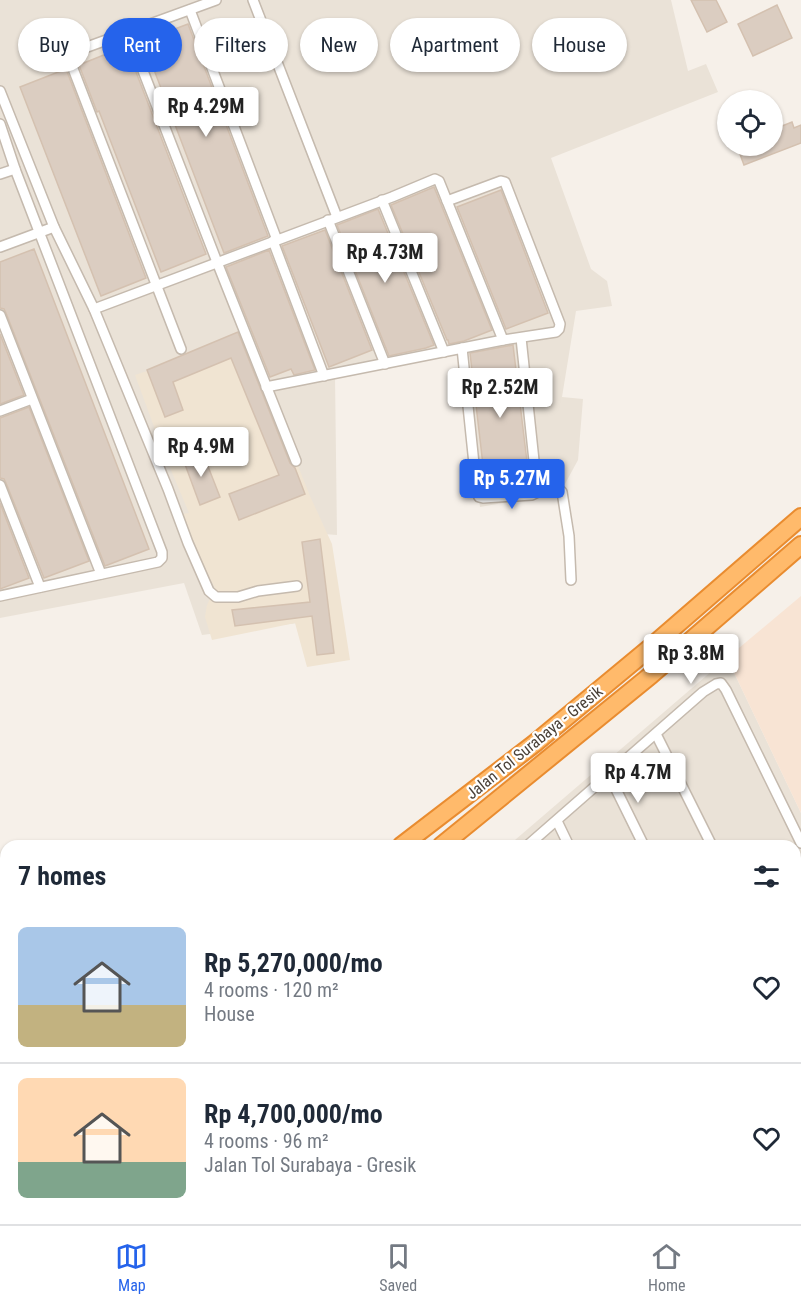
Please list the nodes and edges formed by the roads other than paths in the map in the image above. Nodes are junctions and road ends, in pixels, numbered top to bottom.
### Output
1 (216, 0) edge
2 (253, 0) edge
3 (190, 9) junction
4 (166, 18) edge
5 (102, 42) edge
6 (143, 72) edge
7 (0, 92) edge
8 (0, 124) edge
9 (15, 169) junction
10 (0, 174) edge
11 (382, 200) junction
12 (447, 201) junction
13 (333, 219) junction
14 (54, 227) junction
15 (39, 232) junction
16 (275, 241) junction
17 (0, 247) edge
18 (217, 262) junction
19 (156, 285) junction
20 (94, 309) junction
21 (0, 315) edge
22 (521, 338) junction
23 (503, 340) junction
24 (462, 348) junction
25 (181, 350) dead end
26 (444, 352) junction
27 (385, 364) junction
28 (324, 376) junction
29 (266, 387) junction
30 (32, 399) junction
31 (0, 411) edge
32 (296, 460) dead end
33 (537, 484) junction
34 (0, 485) edge
35 (801, 516) edge
36 (801, 545) edge
37 (100, 574) junction
38 (571, 579) dead end
39 (297, 586) dead end
40 (40, 587) junction
41 (0, 596) edge
42 (656, 734) junction
43 (609, 775) junction
44 (556, 821) junction
45 (409, 840) edge
46 (448, 840) edge
47 (534, 840) edge
48 (566, 840) edge
49 (641, 840) edge
50 (709, 840) edge
51 (800, 840) edge

1 - 3 street
2 - 13 street
3 - 4 street
3 - 16 street
5 - 19 street
6 - 18 street
7 - 14 street
8 - 9 street
9 - 10 street
9 - 15 street
11 - 12 street
11 - 13 street
11 - 26 street
12 - 22 street
12 - 23 street
13 - 16 street
13 - 27 street
14 - 15 street
14 - 20 street
15 - 17 street
15 - 37 street
16 - 18 street
16 - 28 street
18 - 19 street
18 - 29 street
19 - 20 street
19 - 25 street
20 - 39 street
21 - 30 street
22 - 23 street
22 - 33 street
23 - 24 street
24 - 26 street
24 - 33 street
26 - 27 street
27 - 28 street
28 - 29 street
29 - 32 street
30 - 31 street
30 - 37 street
33 - 38 street
34 - 40 street
35 - 45 highway, Jalan Tol Surabaya - Gresik
36 - 46 highway, Jalan Tol Surabaya - Gresik
37 - 40 street
40 - 41 street
42 - 43 street
42 - 50 street
42 - 51 street
43 - 44 street
43 - 49 street
44 - 47 street
44 - 48 street

